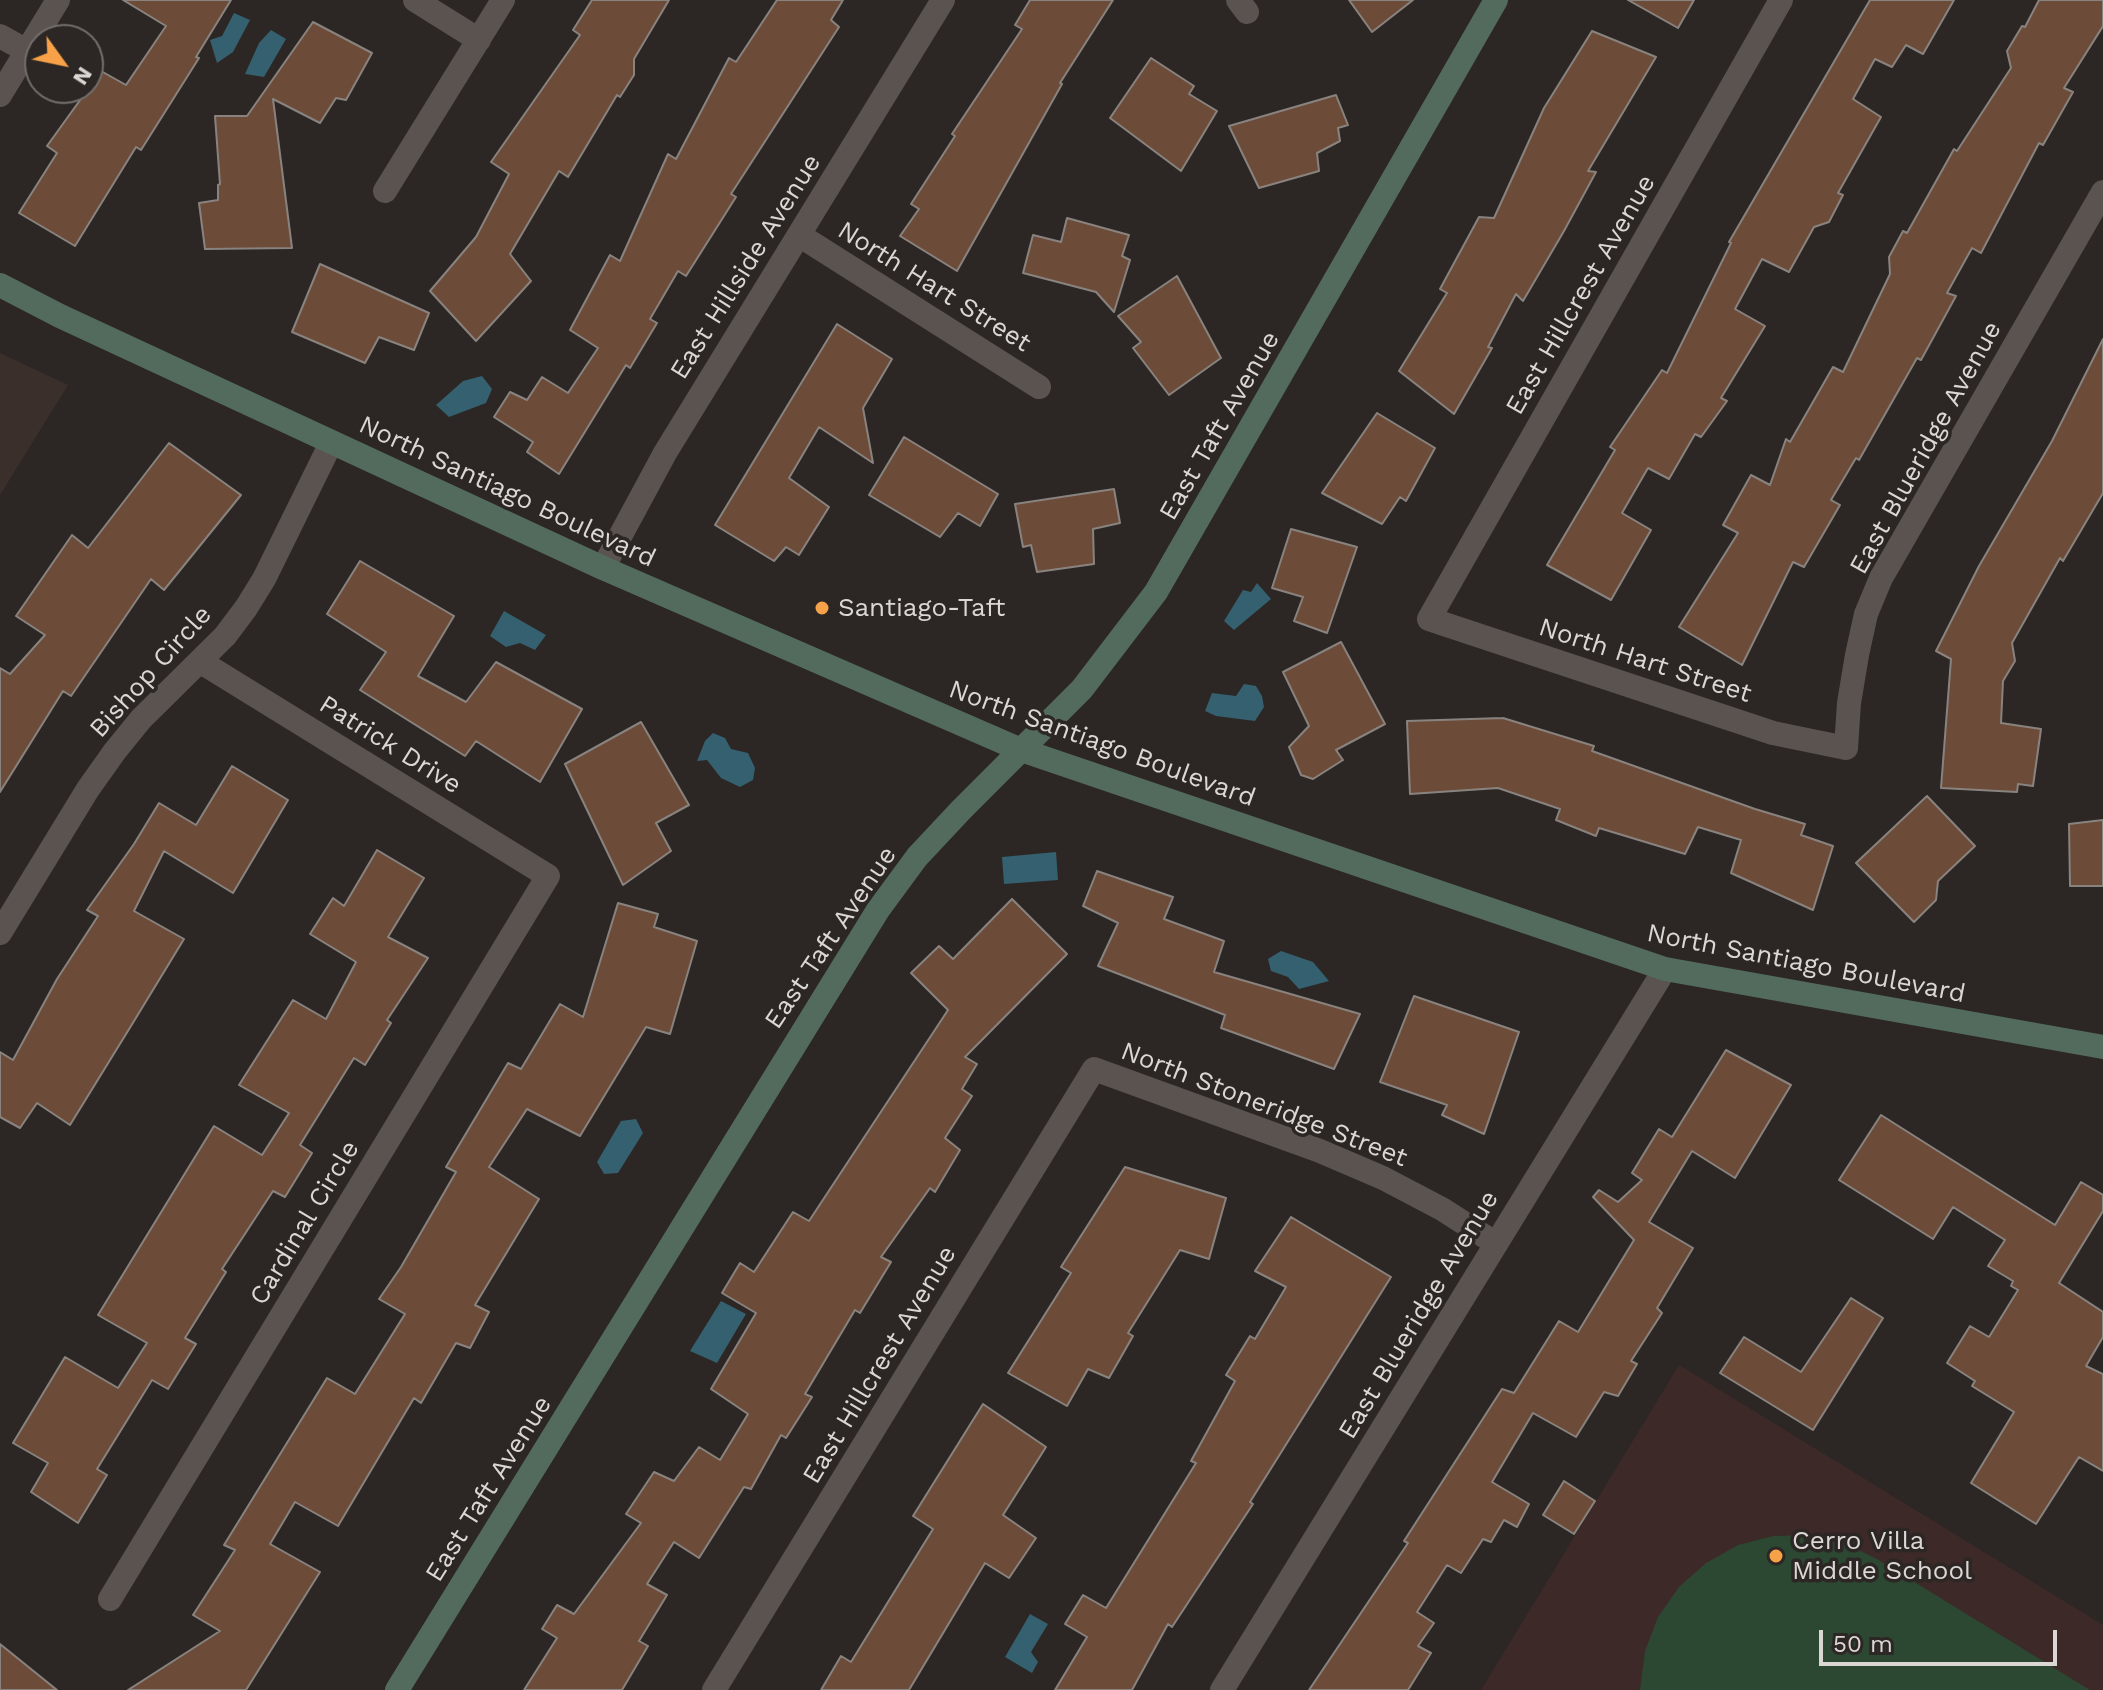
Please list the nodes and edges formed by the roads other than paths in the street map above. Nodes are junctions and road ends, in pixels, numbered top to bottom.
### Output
1 (58, 0) edge
2 (415, 0) edge
3 (503, 0) edge
4 (943, 0) edge
5 (1496, 0) edge
6 (1781, 0) edge
7 (43, 24) edge
8 (0, 36) edge
9 (479, 40) junction
10 (24, 49) edge
11 (24, 56) edge
12 (0, 95) edge
13 (385, 191) dead end
14 (2103, 192) edge
15 (799, 235) junction
16 (0, 285) edge
17 (1039, 387) dead end
18 (331, 443) junction
19 (603, 568) junction
20 (1429, 619) joint
21 (201, 662) junction
22 (1846, 748) joint
23 (1021, 750) junction
24 (548, 876) joint
25 (0, 933) edge
26 (1665, 969) junction
27 (2103, 1047) edge
28 (1094, 1069) joint
29 (1495, 1243) junction
30 (110, 1599) dead end
31 (397, 1690) edge
32 (714, 1690) edge
33 (1222, 1690) edge

1 - 7 street
2 - 9 street
3 - 9 street
4 - 15 street, East Hillside Avenue
5 - 23 main road, East Taft Avenue
6 - 20 street, East Hillcrest Avenue
8 - 10 street
9 - 13 street
11 - 12 street
14 - 22 street, East Blueridge Avenue
15 - 17 street, North Hart Street
15 - 19 street, East Hillside Avenue
16 - 18 main road, North Santiago Boulevard
18 - 19 main road, North Santiago Boulevard
18 - 21 street, Bishop Circle
19 - 23 main road, North Santiago Boulevard
20 - 22 street, North Hart Street
21 - 24 street, Patrick Drive
21 - 25 street, Bishop Circle
23 - 26 main road, North Santiago Boulevard
23 - 31 main road, East Taft Avenue
24 - 30 street, Cardinal Circle
26 - 27 main road, North Santiago Boulevard
26 - 29 street, East Blueridge Avenue
28 - 29 street, North Stoneridge Street
28 - 32 street, East Hillcrest Avenue
29 - 33 street, East Blueridge Avenue

